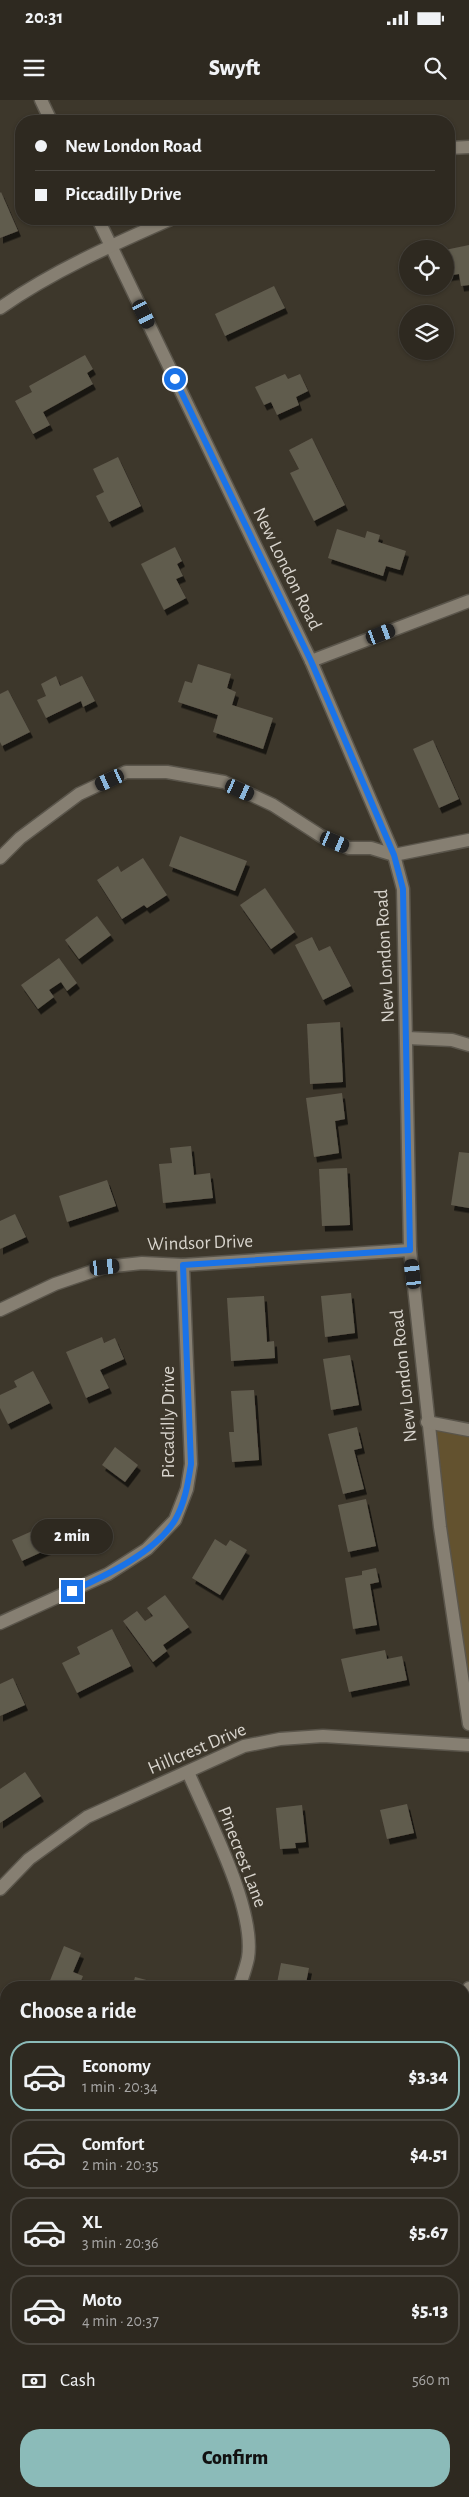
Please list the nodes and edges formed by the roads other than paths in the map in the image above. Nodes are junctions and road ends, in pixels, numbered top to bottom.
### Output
1 (41, 100) edge
2 (49, 115) edge
3 (469, 147) edge
4 (455, 148) edge
5 (101, 225) edge
6 (157, 225) edge
7 (111, 245) junction
8 (0, 308) edge
9 (469, 601) edge
10 (311, 661) junction
11 (469, 840) edge
12 (394, 855) junction
13 (0, 858) edge
14 (407, 1038) junction
15 (469, 1045) edge
16 (410, 1250) junction
17 (183, 1265) junction
18 (0, 1310) edge
19 (427, 1422) junction
20 (469, 1430) edge
21 (0, 1623) edge
22 (469, 1724) edge
23 (469, 1745) edge
24 (188, 1772) junction
25 (0, 1889) edge
26 (241, 1981) edge

1 - 2 street
3 - 4 street
5 - 7 street, New London Road
6 - 7 street
7 - 8 street
7 - 10 street, New London Road
9 - 10 street
10 - 12 street, New London Road
11 - 12 street
12 - 13 street
12 - 14 street, New London Road
14 - 15 street
14 - 16 street, New London Road
16 - 17 street, Windsor Drive
16 - 19 street, New London Road
17 - 18 street, Windsor Drive
17 - 21 street, Piccadilly Drive
19 - 20 street
19 - 22 street, New London Road
23 - 24 street, Hillcrest Drive
24 - 25 street, Hillcrest Drive
24 - 26 street, Pinecrest Lane

